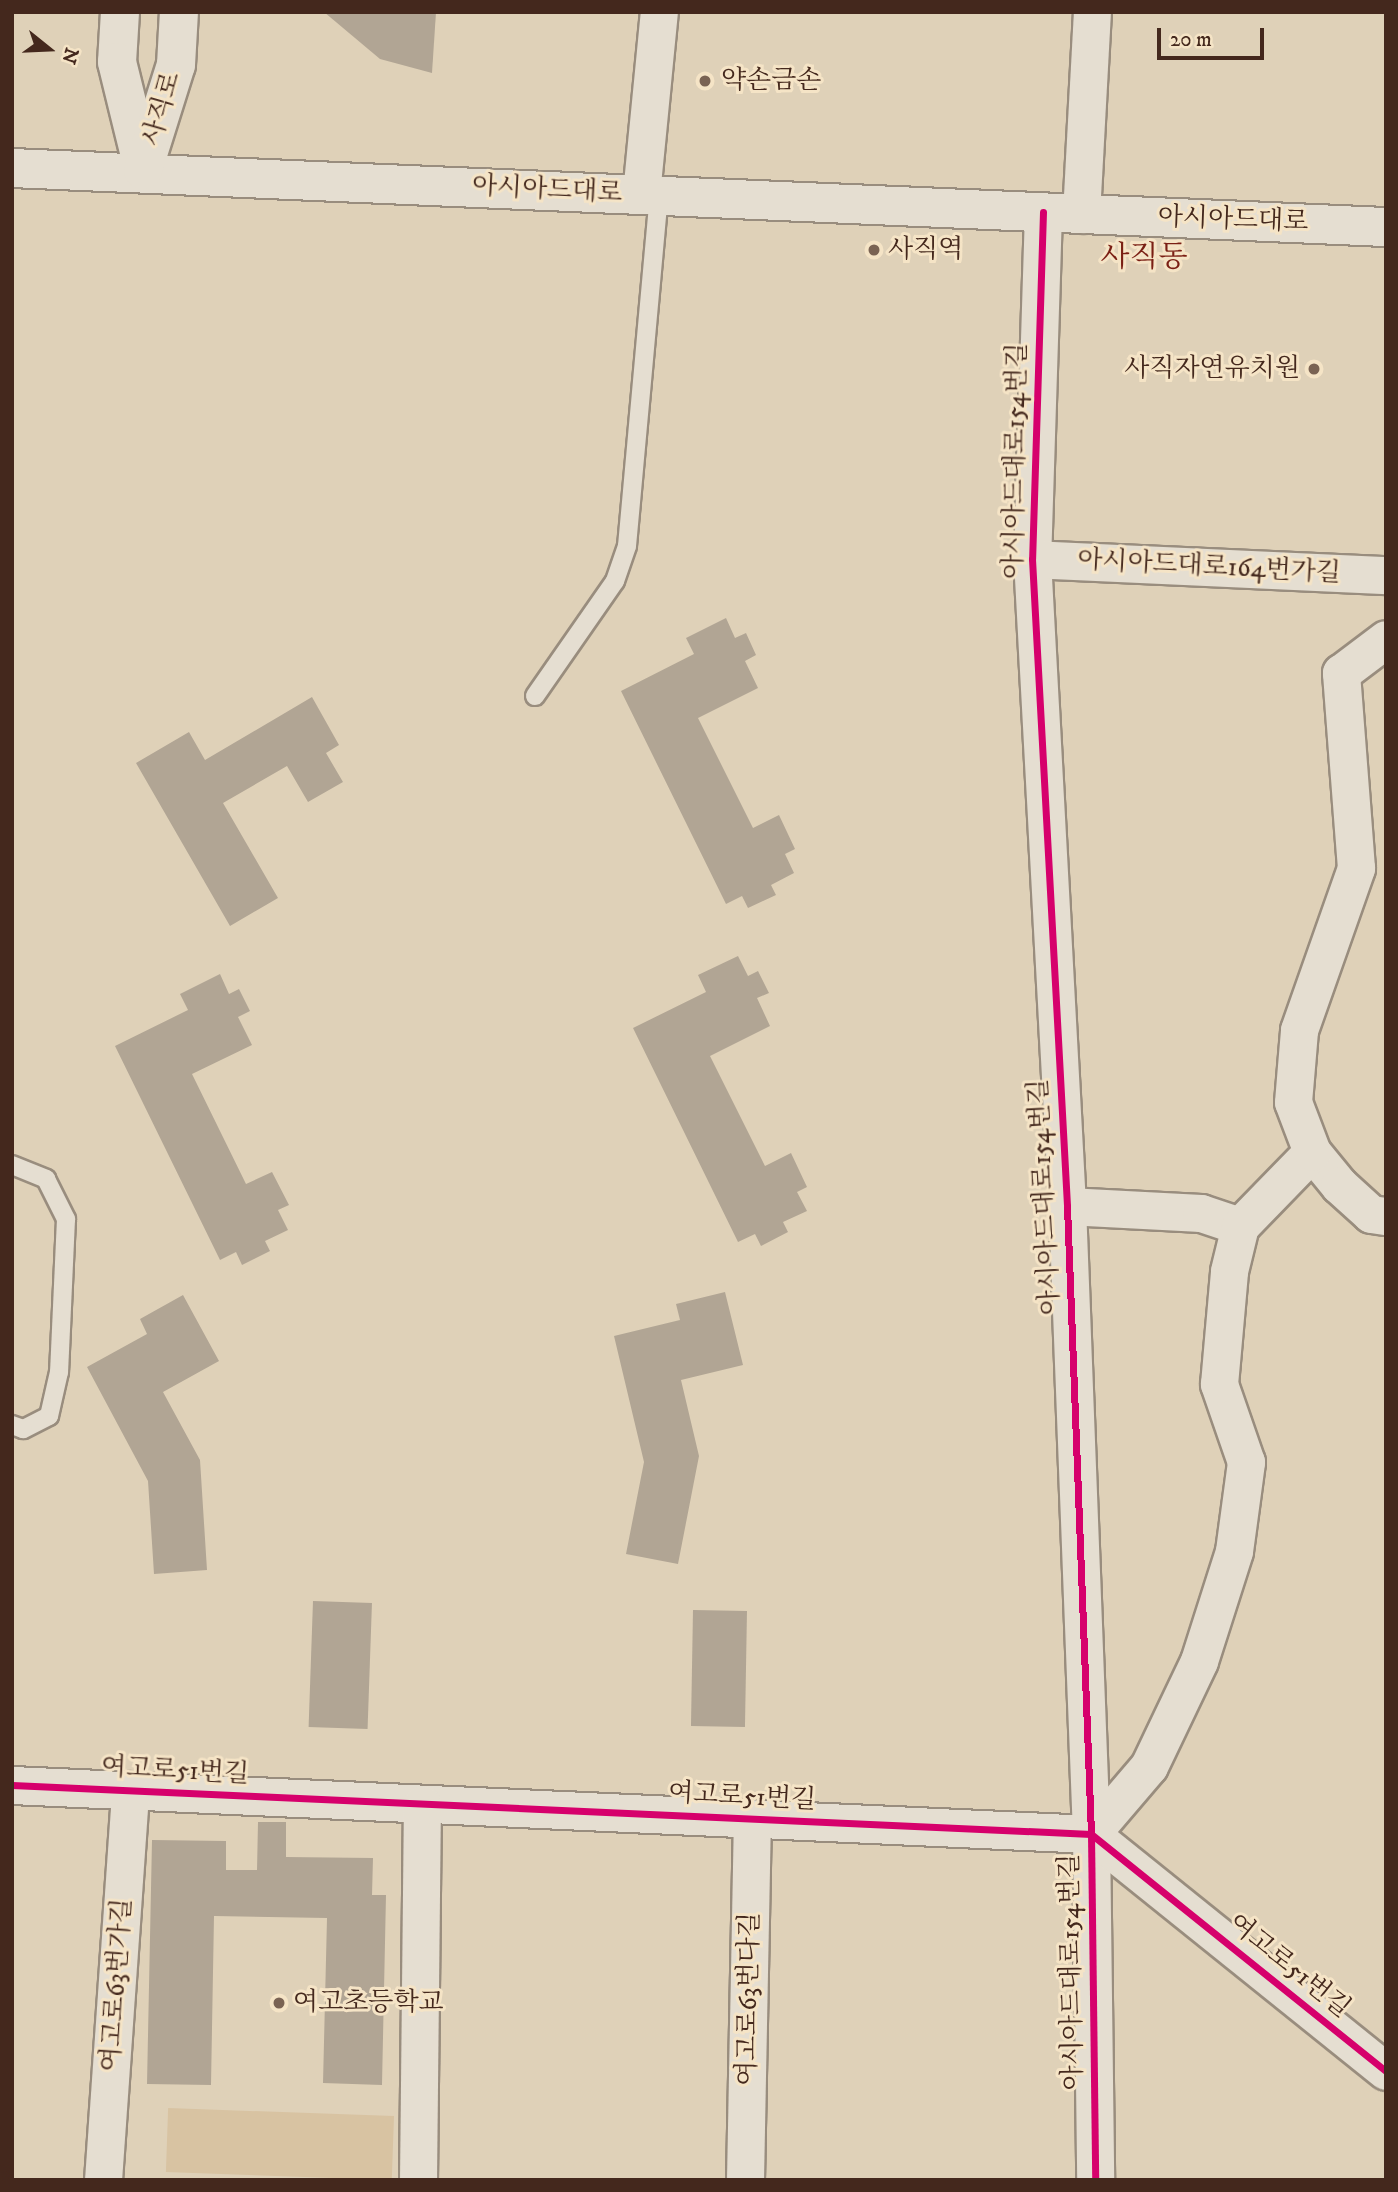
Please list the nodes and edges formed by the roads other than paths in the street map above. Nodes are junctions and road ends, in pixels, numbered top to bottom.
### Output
1 (120, 12) edge
2 (179, 12) edge
3 (659, 12) edge
4 (1093, 12) edge
5 (12, 168) edge
6 (144, 170) junction
7 (650, 195) junction
8 (1043, 212) junction
9 (1081, 214) junction
10 (1386, 227) edge
11 (1032, 559) junction
12 (1386, 575) edge
13 (1386, 639) edge
14 (535, 696) dead end
15 (1312, 1152) junction
16 (12, 1165) edge
17 (1067, 1206) junction
18 (1386, 1216) edge
19 (1240, 1226) junction
20 (12, 1425) edge
21 (12, 1785) edge
22 (130, 1790) junction
23 (422, 1804) junction
24 (752, 1818) junction
25 (1091, 1834) junction
26 (1386, 2071) edge
27 (103, 2180) edge
28 (418, 2180) edge
29 (745, 2180) edge
30 (1095, 2180) edge

1 - 6 main road, 사직로
2 - 6 main road, 사직로
3 - 7 street
4 - 9 street
5 - 6 main road, 아시아드대로
6 - 7 main road, 아시아드대로
7 - 8 main road, 아시아드대로
7 - 14 lane
8 - 9 main road, 아시아드대로
8 - 11 street, 아시아드대로154번길
9 - 10 main road, 아시아드대로
11 - 12 street, 아시아드대로164번가길
11 - 17 street, 아시아드대로154번길
13 - 15 street
15 - 18 street
15 - 19 street
16 - 20 lane
17 - 19 street
17 - 25 street, 아시아드대로154번길
19 - 25 street
21 - 22 street, 여고로51번길
22 - 23 street, 여고로51번길
22 - 27 street, 여고로63번가길
23 - 24 street, 여고로51번길
23 - 28 street
24 - 25 street, 여고로51번길
24 - 29 street, 여고로63번다길
25 - 26 street, 여고로51번길
25 - 30 street, 아시아드대로154번길

